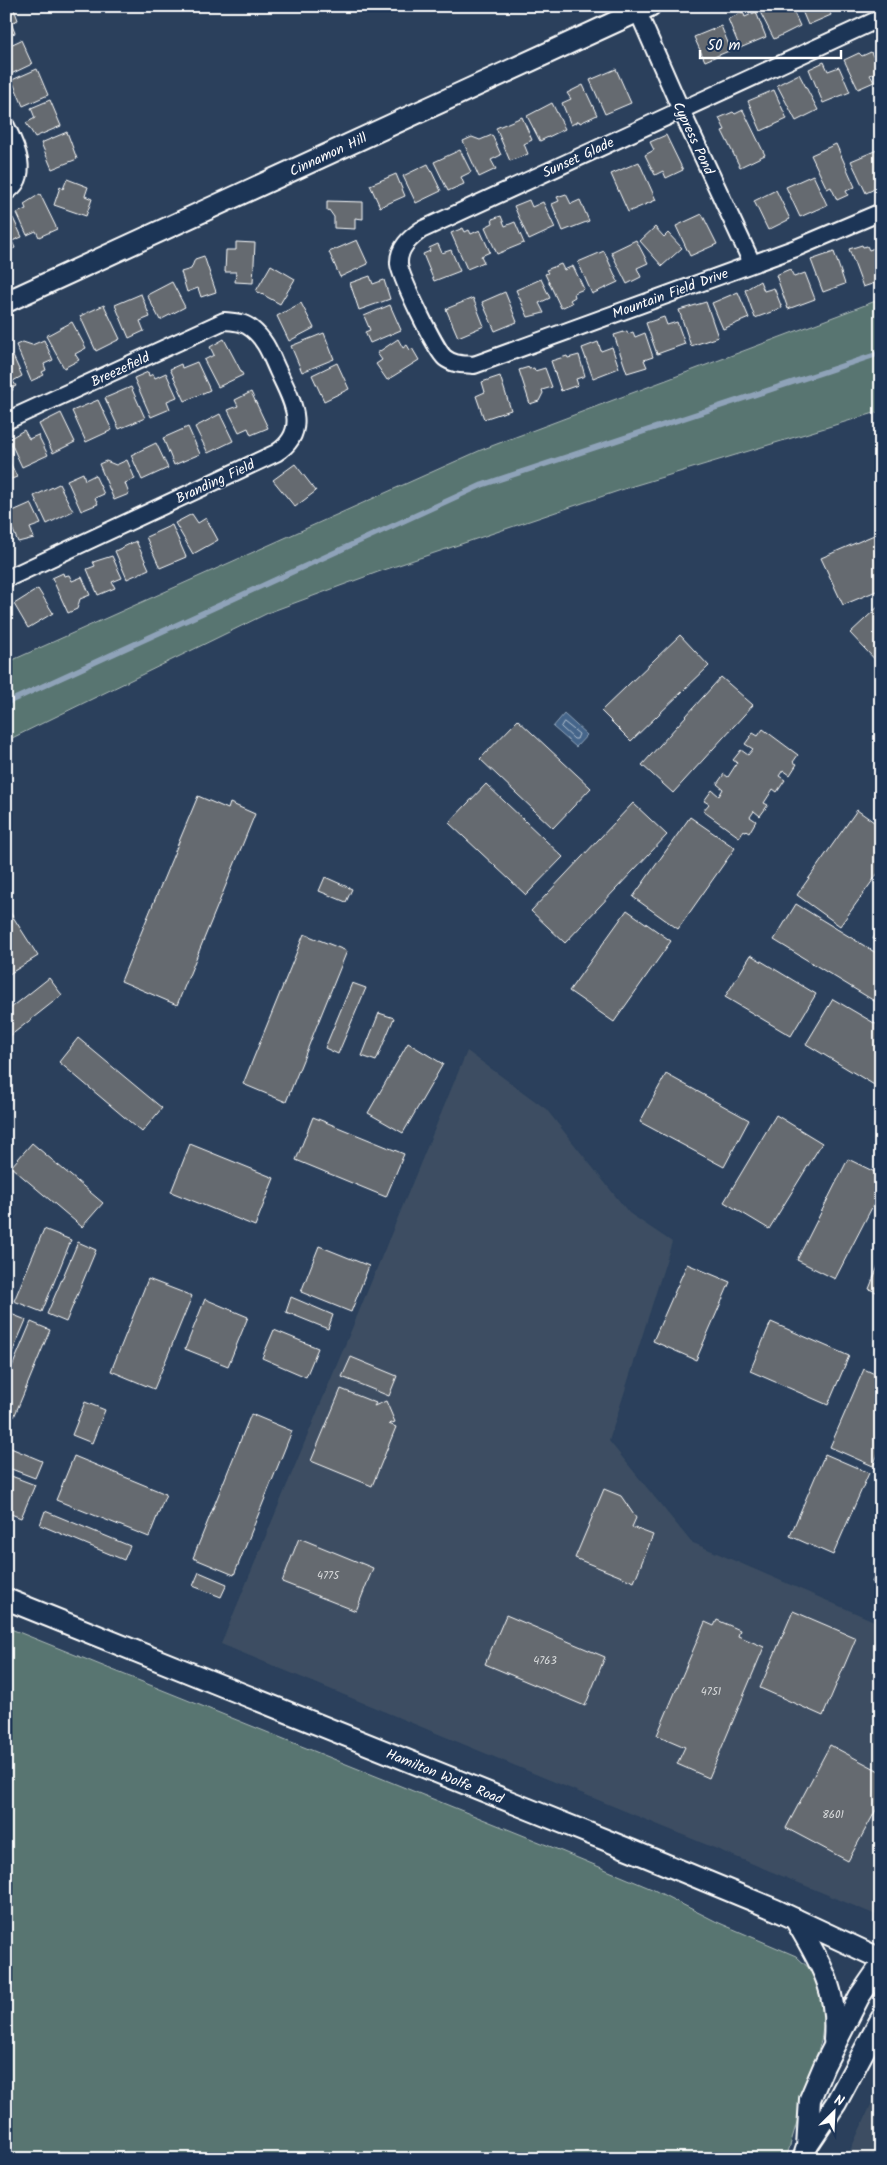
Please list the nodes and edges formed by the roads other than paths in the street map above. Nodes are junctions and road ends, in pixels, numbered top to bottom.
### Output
1 (644, 9) edge
2 (881, 18) edge
3 (681, 110) junction
4 (6, 126) edge
5 (6, 192) edge
6 (881, 212) edge
7 (752, 263) junction
8 (6, 302) edge
9 (234, 322) joint
10 (456, 364) joint
11 (6, 421) edge
12 (6, 579) edge
13 (6, 1599) edge
14 (795, 1919) junction
15 (881, 1960) edge
16 (881, 1966) edge
17 (881, 2020) edge
18 (881, 2039) edge
19 (834, 2047) junction
20 (864, 2050) junction
21 (805, 2153) edge

1 - 3 street, Cypress Pond
1 - 8 street, Cinnamon Hill
2 - 3 street, Sunset Glade
3 - 7 street, Cypress Pond
3 - 10 street, Sunset Glade
4 - 5 street
6 - 7 street, Mountain Field Drive
7 - 10 street, Mountain Field Drive
9 - 11 street, Breezefield
9 - 12 street, Branding Field
13 - 14 street, Hamilton Wolfe Road
14 - 15 street, Hamilton Wolfe Road
14 - 19 street
16 - 19 street
17 - 20 street
18 - 20 street
19 - 21 street
20 - 21 street

